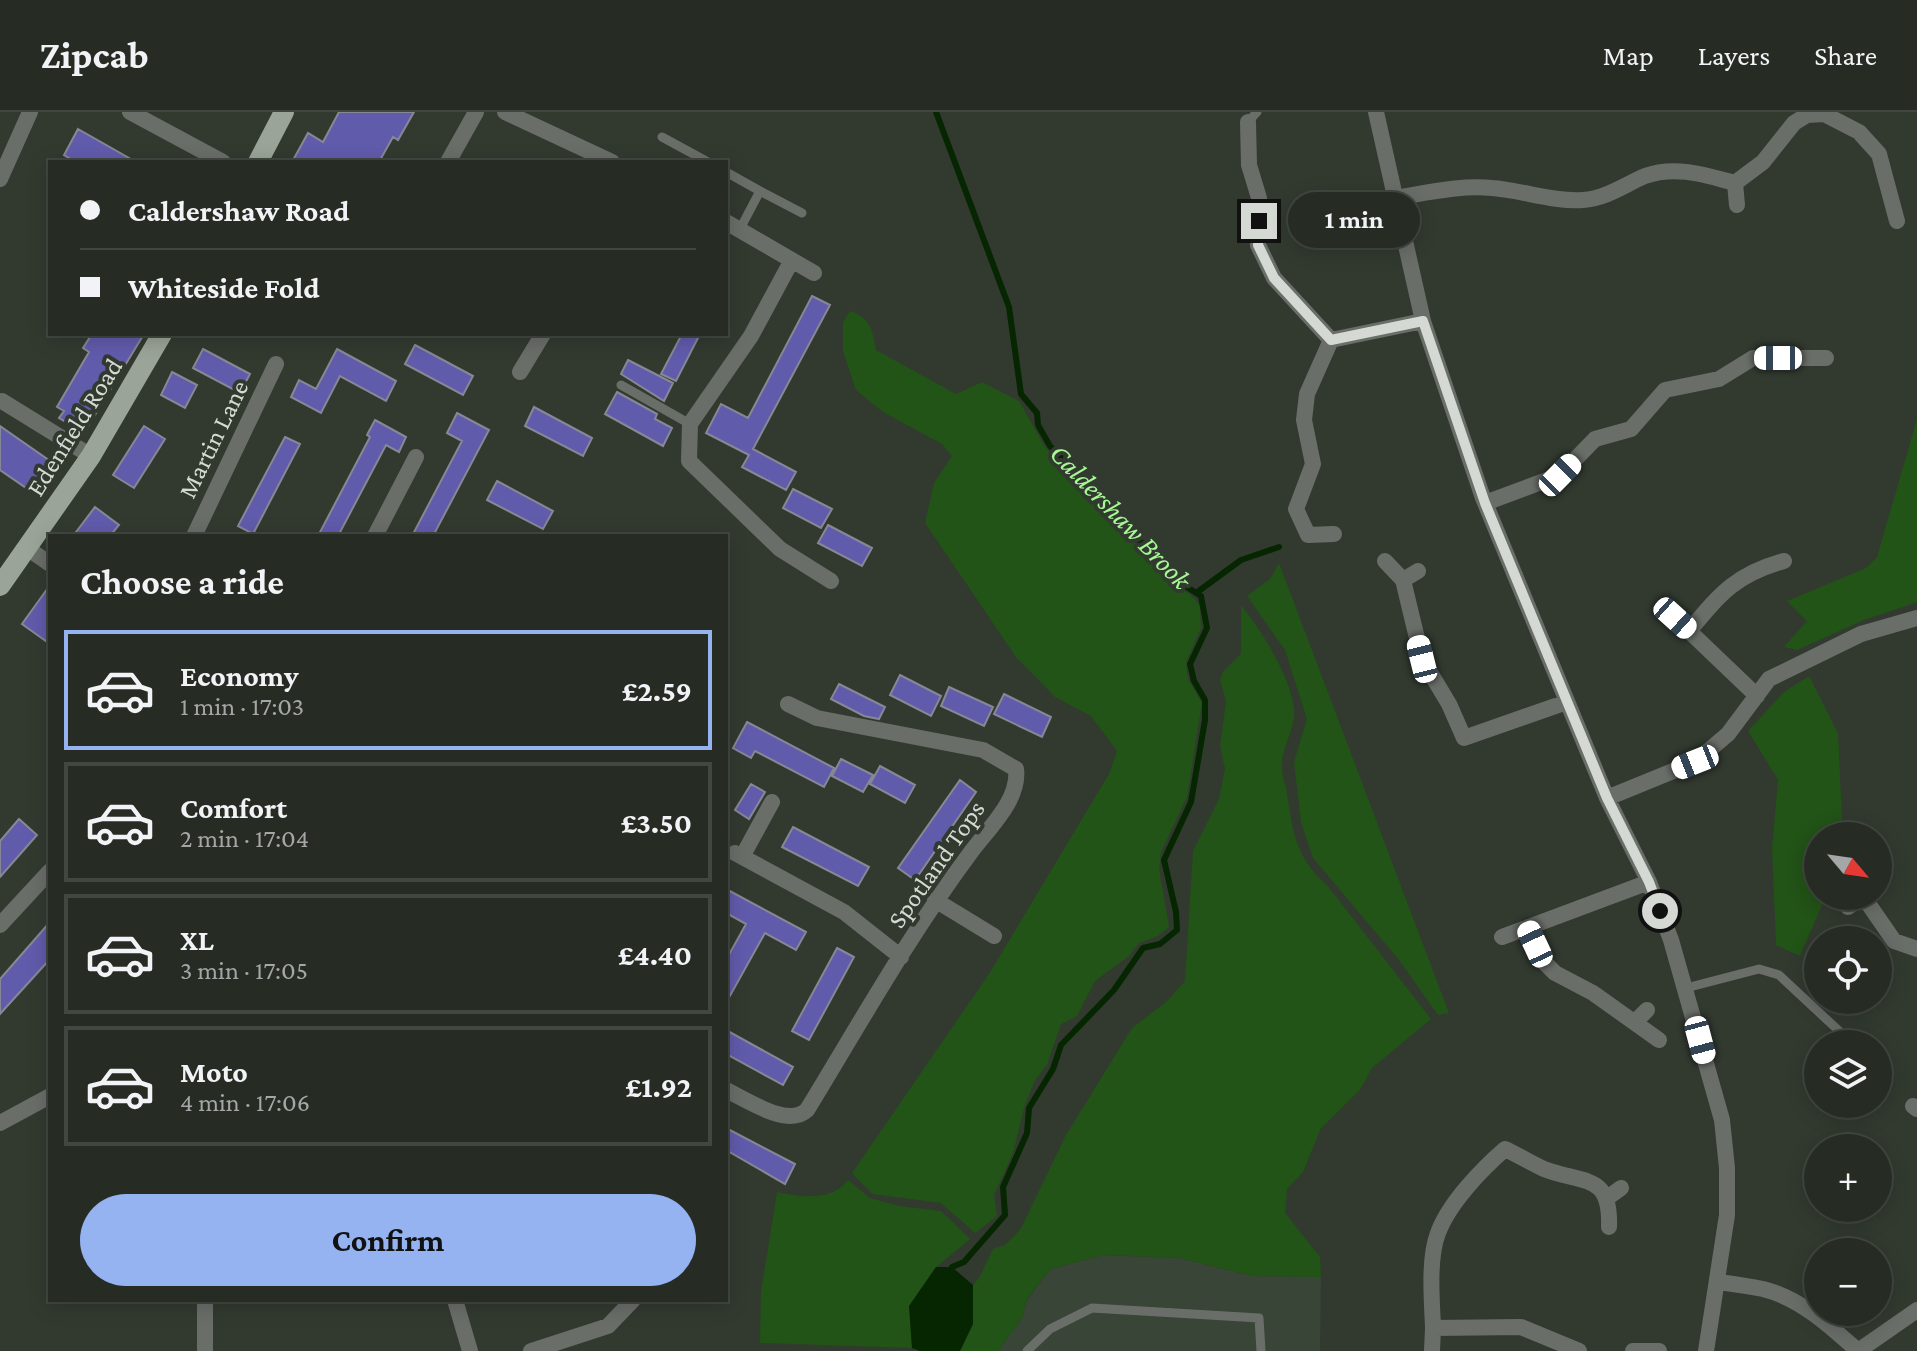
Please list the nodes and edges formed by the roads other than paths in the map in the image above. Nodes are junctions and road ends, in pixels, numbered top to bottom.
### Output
1 (30, 112) edge
2 (130, 112) edge
3 (284, 112) edge
4 (476, 112) edge
5 (1376, 112) edge
6 (513, 114) edge
7 (1252, 117) edge
8 (662, 137) dead end
9 (219, 160) edge
10 (259, 160) edge
11 (449, 160) edge
12 (608, 160) edge
13 (704, 160) edge
14 (728, 173) edge
15 (0, 179) edge
16 (1735, 183) junction
17 (760, 191) junction
18 (1394, 198) junction
19 (1737, 205) dead end
20 (802, 213) dead end
21 (1897, 221) dead end
22 (733, 225) edge
23 (792, 260) junction
24 (814, 273) dead end
25 (1423, 321) junction
26 (161, 336) edge
27 (542, 336) edge
28 (1331, 340) junction
29 (1826, 358) dead end
30 (276, 364) dead end
31 (520, 372) dead end
32 (621, 385) dead end
33 (2, 401) edge
34 (690, 424) junction
35 (91, 456) junction
36 (416, 457) dead end
37 (1485, 503) junction
38 (195, 534) edge
39 (376, 534) edge
40 (1334, 534) dead end
41 (27, 548) junction
42 (1385, 561) dead end
43 (1784, 561) dead end
44 (48, 563) edge
45 (831, 581) dead end
46 (0, 586) edge
47 (1675, 618) dead end
48 (1916, 620) edge
49 (1689, 631) junction
50 (1757, 696) junction
51 (1567, 702) junction
52 (788, 704) dead end
53 (1607, 798) junction
54 (772, 802) dead end
55 (48, 873) edge
56 (1649, 882) junction
57 (935, 900) junction
58 (1873, 910) edge
59 (0, 925) edge
60 (1528, 927) junction
61 (994, 936) dead end
62 (1502, 937) dead end
63 (1917, 949) edge
64 (901, 957) junction
65 (1686, 988) junction
66 (1838, 1030) edge
67 (1659, 1040) dead end
68 (728, 1091) edge
69 (48, 1097) edge
70 (0, 1123) edge
71 (1609, 1227) dead end
72 (1719, 1282) junction
73 (205, 1302) edge
74 (456, 1302) edge
75 (631, 1302) edge
76 (1917, 1310) edge
77 (1433, 1328) junction
78 (205, 1351) edge
79 (470, 1351) edge
80 (531, 1351) edge
81 (1027, 1351) edge
82 (1261, 1351) edge
83 (1432, 1351) edge
84 (1579, 1351) edge
85 (1633, 1351) edge
86 (1659, 1351) edge
87 (1706, 1351) edge
88 (1858, 1351) edge

1 - 15 street
2 - 9 street
3 - 10 main road
4 - 11 street
5 - 18 street
6 - 12 street
7 - 28 street
8 - 13 lane
14 - 17 lane
16 - 18 street
16 - 19 street
16 - 21 street
17 - 20 lane
17 - 22 lane
18 - 25 street
22 - 23 street
23 - 24 street
23 - 34 street
25 - 28 street
25 - 37 street
26 - 35 main road, Edenfield Road
27 - 31 street
28 - 40 street
29 - 37 street
30 - 38 street, Martin Lane
32 - 34 lane
33 - 35 street
34 - 45 street
35 - 41 main road, Edenfield Road
36 - 39 street
37 - 51 street
41 - 44 street
41 - 46 main road, Edenfield Road
42 - 51 street
43 - 49 street
47 - 49 street
48 - 50 street
49 - 50 street
50 - 53 street
51 - 53 street
52 - 57 street, Spotland Tops
53 - 56 street
54 - 64 street
55 - 59 street
56 - 60 street
56 - 65 street
57 - 61 street
57 - 64 street, Spotland Tops
58 - 63 street
60 - 62 street
60 - 67 street
64 - 68 street, Spotland Tops
65 - 66 lane
65 - 72 street
69 - 70 street
71 - 77 street
72 - 87 street
72 - 88 street
73 - 78 street
74 - 79 street
75 - 80 street
76 - 88 street
77 - 83 street
77 - 84 street
81 - 82 lane
85 - 86 street

